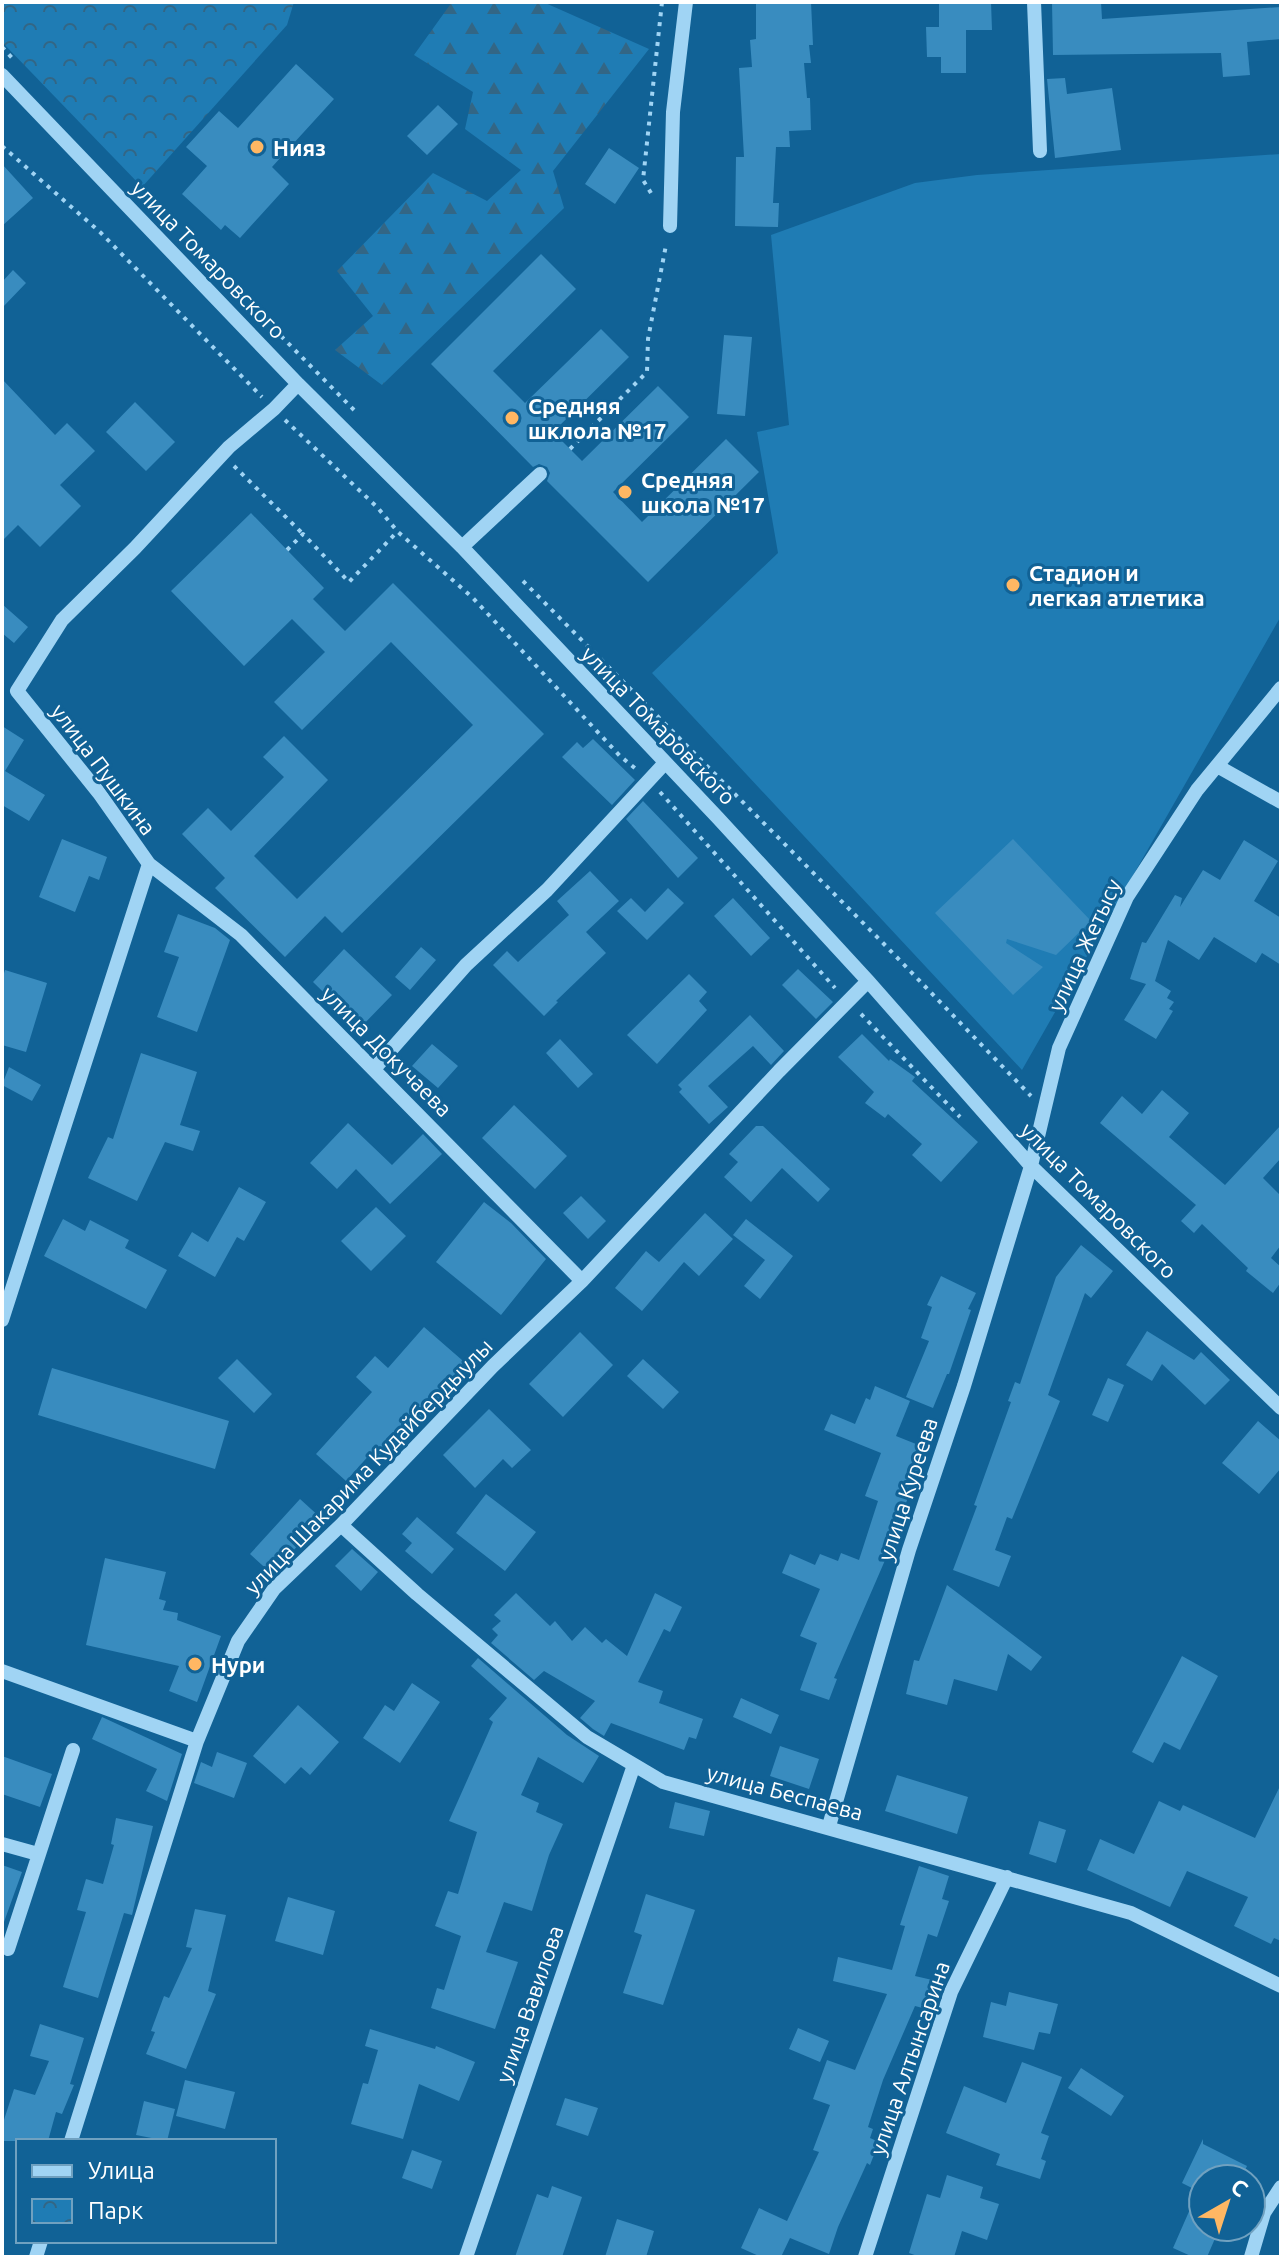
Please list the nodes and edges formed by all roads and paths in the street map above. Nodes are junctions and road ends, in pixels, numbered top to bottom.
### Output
1 (686, 2) edge
2 (1034, 2) edge
3 (2, 47) edge
4 (23, 69) dead end
5 (2, 75) edge
6 (2, 146) edge
7 (1040, 151) dead end
8 (670, 226) joint
9 (275, 330) dead end
10 (298, 384) junction
11 (274, 409) junction
12 (364, 420) dead end
13 (570, 449) dead end
14 (222, 455) junction
15 (540, 474) dead end
16 (398, 532) junction
17 (303, 534) junction
18 (462, 547) junction
19 (287, 550) dead end
20 (520, 578) dead end
21 (2, 683) edge
22 (1281, 688) edge
23 (17, 691) junction
24 (664, 764) junction
25 (1217, 766) junction
26 (651, 782) junction
27 (1281, 802) edge
28 (149, 864) junction
29 (868, 981) junction
30 (848, 1001) junction
31 (374, 1069) junction
32 (1044, 1110) junction
33 (967, 1124) dead end
34 (1031, 1166) junction
35 (582, 1281) junction
36 (2, 1320) edge
37 (1281, 1408) edge
38 (341, 1525) junction
39 (2, 1671) edge
40 (197, 1741) junction
41 (73, 1750) dead end
42 (634, 1765) junction
43 (829, 1826) junction
44 (2, 1844) edge
45 (38, 1854) junction
46 (1007, 1877) junction
47 (8, 1949) dead end
48 (1281, 1986) edge
49 (72, 2139) edge
50 (1281, 2187) edge
51 (466, 2257) edge
52 (865, 2257) edge
53 (1251, 2257) edge

1 - 8 street
2 - 7 street
3 - 4 path
5 - 10 street, улица Томаровского
6 - 11 path
8 - 13 path
9 - 12 path
10 - 11 street
10 - 18 street, улица Томаровского
11 - 14 street
11 - 16 path
14 - 17 path
14 - 23 street
15 - 18 street
16 - 17 path
16 - 26 path
17 - 19 path
18 - 24 street, улица Томаровского
20 - 32 path
21 - 23 street
22 - 25 street, улица Жетысу
23 - 28 street, улица Пушкина
24 - 26 street
24 - 29 street, улица Томаровского
25 - 27 street
25 - 32 street, улица Жетысу
26 - 30 path
26 - 31 street
28 - 31 street, улица Докучаева
28 - 36 street, улица Пушкина
29 - 30 street, улица Шакарима Кудайбердыулы
29 - 34 street, улица Томаровского
30 - 33 path
30 - 35 street, улица Шакарима Кудайбердыулы
31 - 35 street, улица Докучаева
32 - 34 street, улица Жетысу
34 - 37 street, улица Томаровского
34 - 43 street, улица Куреева
35 - 38 street, улица Шакарима Кудайбердыулы
38 - 40 street, улица Шакарима Кудайбердыулы
38 - 42 street, улица Беспаева
39 - 40 street
40 - 49 street, улица Шакарима Кудайбердыулы
41 - 45 street
42 - 43 street, улица Беспаева
42 - 51 street, улица Вавилова
43 - 46 street, улица Беспаева
44 - 45 street
45 - 47 street
46 - 48 street, улица Беспаева
46 - 52 street, улица Алтынсарина
50 - 53 street

